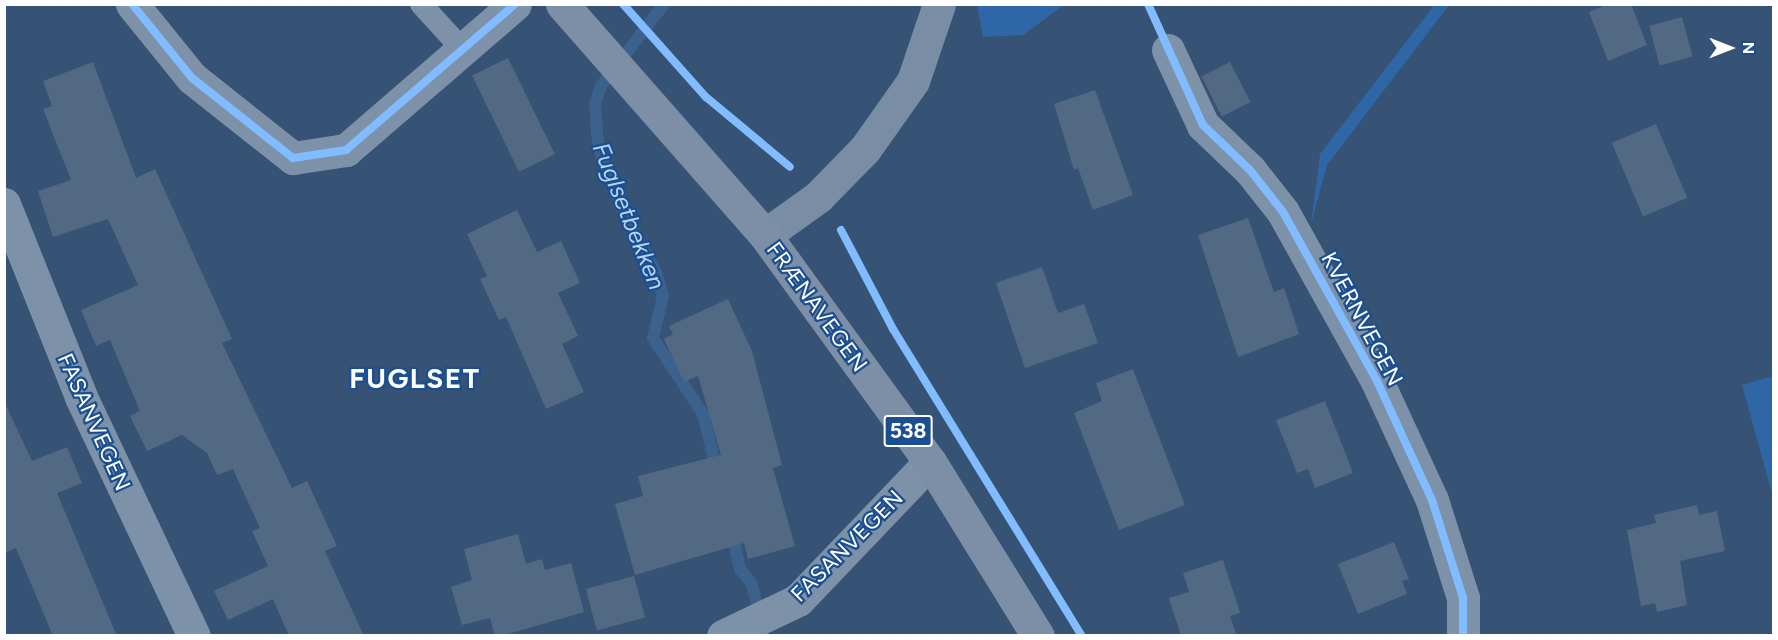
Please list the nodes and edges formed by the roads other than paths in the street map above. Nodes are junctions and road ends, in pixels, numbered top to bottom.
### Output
1 (132, 4) edge
2 (421, 4) edge
3 (515, 4) edge
4 (562, 4) edge
5 (939, 4) edge
6 (464, 50) junction
7 (1168, 50) dead end
8 (4, 204) edge
9 (765, 235) junction
10 (930, 462) junction
11 (728, 635) edge
12 (194, 636) edge
13 (1038, 636) edge
14 (1463, 636) edge

1 - 6 street
2 - 6 lane
3 - 6 street
4 - 9 main road, FRÆNAVEGEN / 538
5 - 9 main road
7 - 14 street, KVERNVEGEN
8 - 12 street, FASANVEGEN
9 - 10 main road, FRÆNAVEGEN / 538
10 - 11 street, FASANVEGEN
10 - 13 main road, FRÆNAVEGEN / 538

